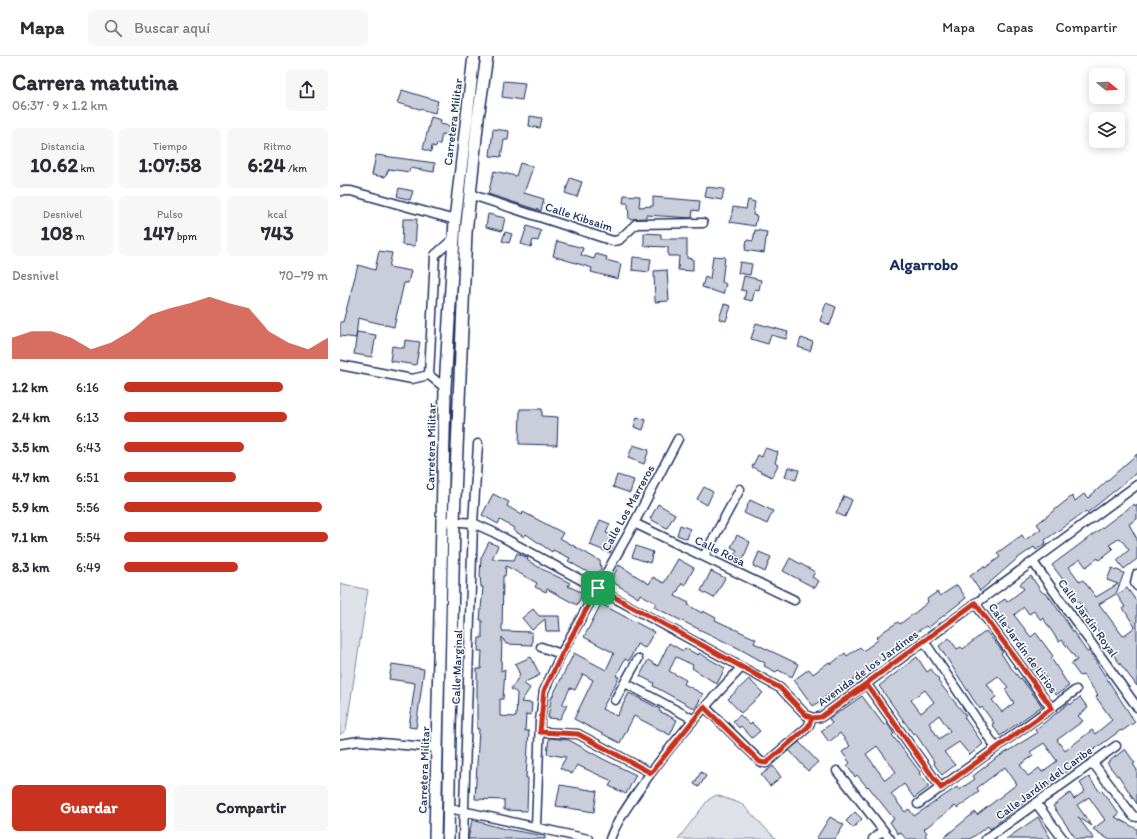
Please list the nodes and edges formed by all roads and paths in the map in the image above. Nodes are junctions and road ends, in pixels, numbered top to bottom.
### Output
1 (474, 56) edge
2 (487, 56) edge
3 (340, 191) edge
4 (469, 194) junction
5 (455, 220) junction
6 (703, 224) dead end
7 (454, 238) junction
8 (340, 365) edge
9 (429, 375) junction
10 (445, 388) junction
11 (678, 439) dead end
12 (478, 444) dead end
13 (1137, 485) edge
14 (740, 489) dead end
15 (442, 520) junction
16 (454, 521) junction
17 (473, 523) junction
18 (634, 523) junction
19 (704, 556) junction
20 (1033, 562) junction
21 (1137, 574) edge
22 (1137, 586) edge
23 (598, 588) junction
24 (794, 600) dead end
25 (975, 603) junction
26 (924, 641) junction
27 (541, 647) dead end
28 (562, 654) junction
29 (638, 659) dead end
30 (742, 666) junction
31 (625, 683) junction
32 (867, 685) junction
33 (1076, 690) dead end
34 (615, 700) dead end
35 (704, 707) junction
36 (1137, 707) edge
37 (1052, 708) junction
38 (812, 718) junction
39 (693, 719) junction
40 (540, 732) junction
41 (340, 744) edge
42 (1116, 746) dead end
43 (438, 748) junction
44 (996, 748) junction
45 (1093, 763) junction
46 (837, 771) dead end
47 (651, 773) junction
48 (941, 788) junction
49 (1036, 803) junction
50 (918, 804) dead end
51 (449, 808) junction
52 (465, 812) junction
53 (1137, 817) edge
54 (536, 827) junction
55 (883, 830) junction
56 (435, 839) edge
57 (448, 839) edge
58 (463, 839) edge
59 (588, 839) edge
60 (610, 839) edge
61 (873, 839) edge
62 (890, 839) edge
63 (986, 839) edge
64 (1062, 839) edge

1 - 5 main road, Carretera Militar
2 - 4 main road, Carretera Militar
3 - 5 street
4 - 6 street, Calle Kibsaim
4 - 16 main road, Carretera Militar
5 - 7 main road, Carretera Militar
7 - 9 street
7 - 10 main road, Carretera Militar
8 - 9 street
9 - 10 street
10 - 15 main road, Carretera Militar
11 - 18 street, Calle Los Marreros
12 - 17 street, Calle Marginal
13 - 20 street, Avenida de los Jardines
14 - 19 street
15 - 16 street, Avenida de los Jardines
15 - 43 main road, Carretera Militar
16 - 17 street, Avenida de los Jardines
16 - 51 main road, Carretera Militar
17 - 23 street, Avenida de los Jardines
17 - 52 street, Calle Marginal
18 - 19 street, Calle Rosa
18 - 23 street, Calle Los Marreros
19 - 24 street, Calle Rosa
20 - 25 street, Avenida de los Jardines
20 - 36 street, Calle Jardín Royal
21 - 22 street
23 - 28 street, Calle Los Marreros
23 - 30 street, Avenida de los Jardines
25 - 26 street, Avenida de los Jardines
25 - 37 street, Calle Jardín de Lirios
26 - 32 street, Avenida de los Jardines
26 - 44 street
27 - 28 street
28 - 40 street, Calle Los Marreros
29 - 31 street
30 - 35 street
30 - 38 street, Avenida de los Jardines
31 - 34 street
31 - 39 street
32 - 38 street, Avenida de los Jardines
32 - 48 street
33 - 37 street
35 - 38 street
35 - 39 street
37 - 44 street
39 - 47 street
40 - 47 street
40 - 54 street, Calle Los Marreros
41 - 43 street
42 - 45 street, Calle Jardín del Caribe
43 - 56 main road, Carretera Militar
44 - 48 street
45 - 49 street, Calle Jardín del Caribe
45 - 53 street
46 - 55 street
47 - 60 street
48 - 50 street
49 - 63 street, Calle Jardín del Caribe
49 - 64 street
51 - 52 street
51 - 57 main road, Carretera Militar
52 - 54 street
52 - 58 street, Calle Marginal
54 - 59 street
55 - 61 street
55 - 62 street

